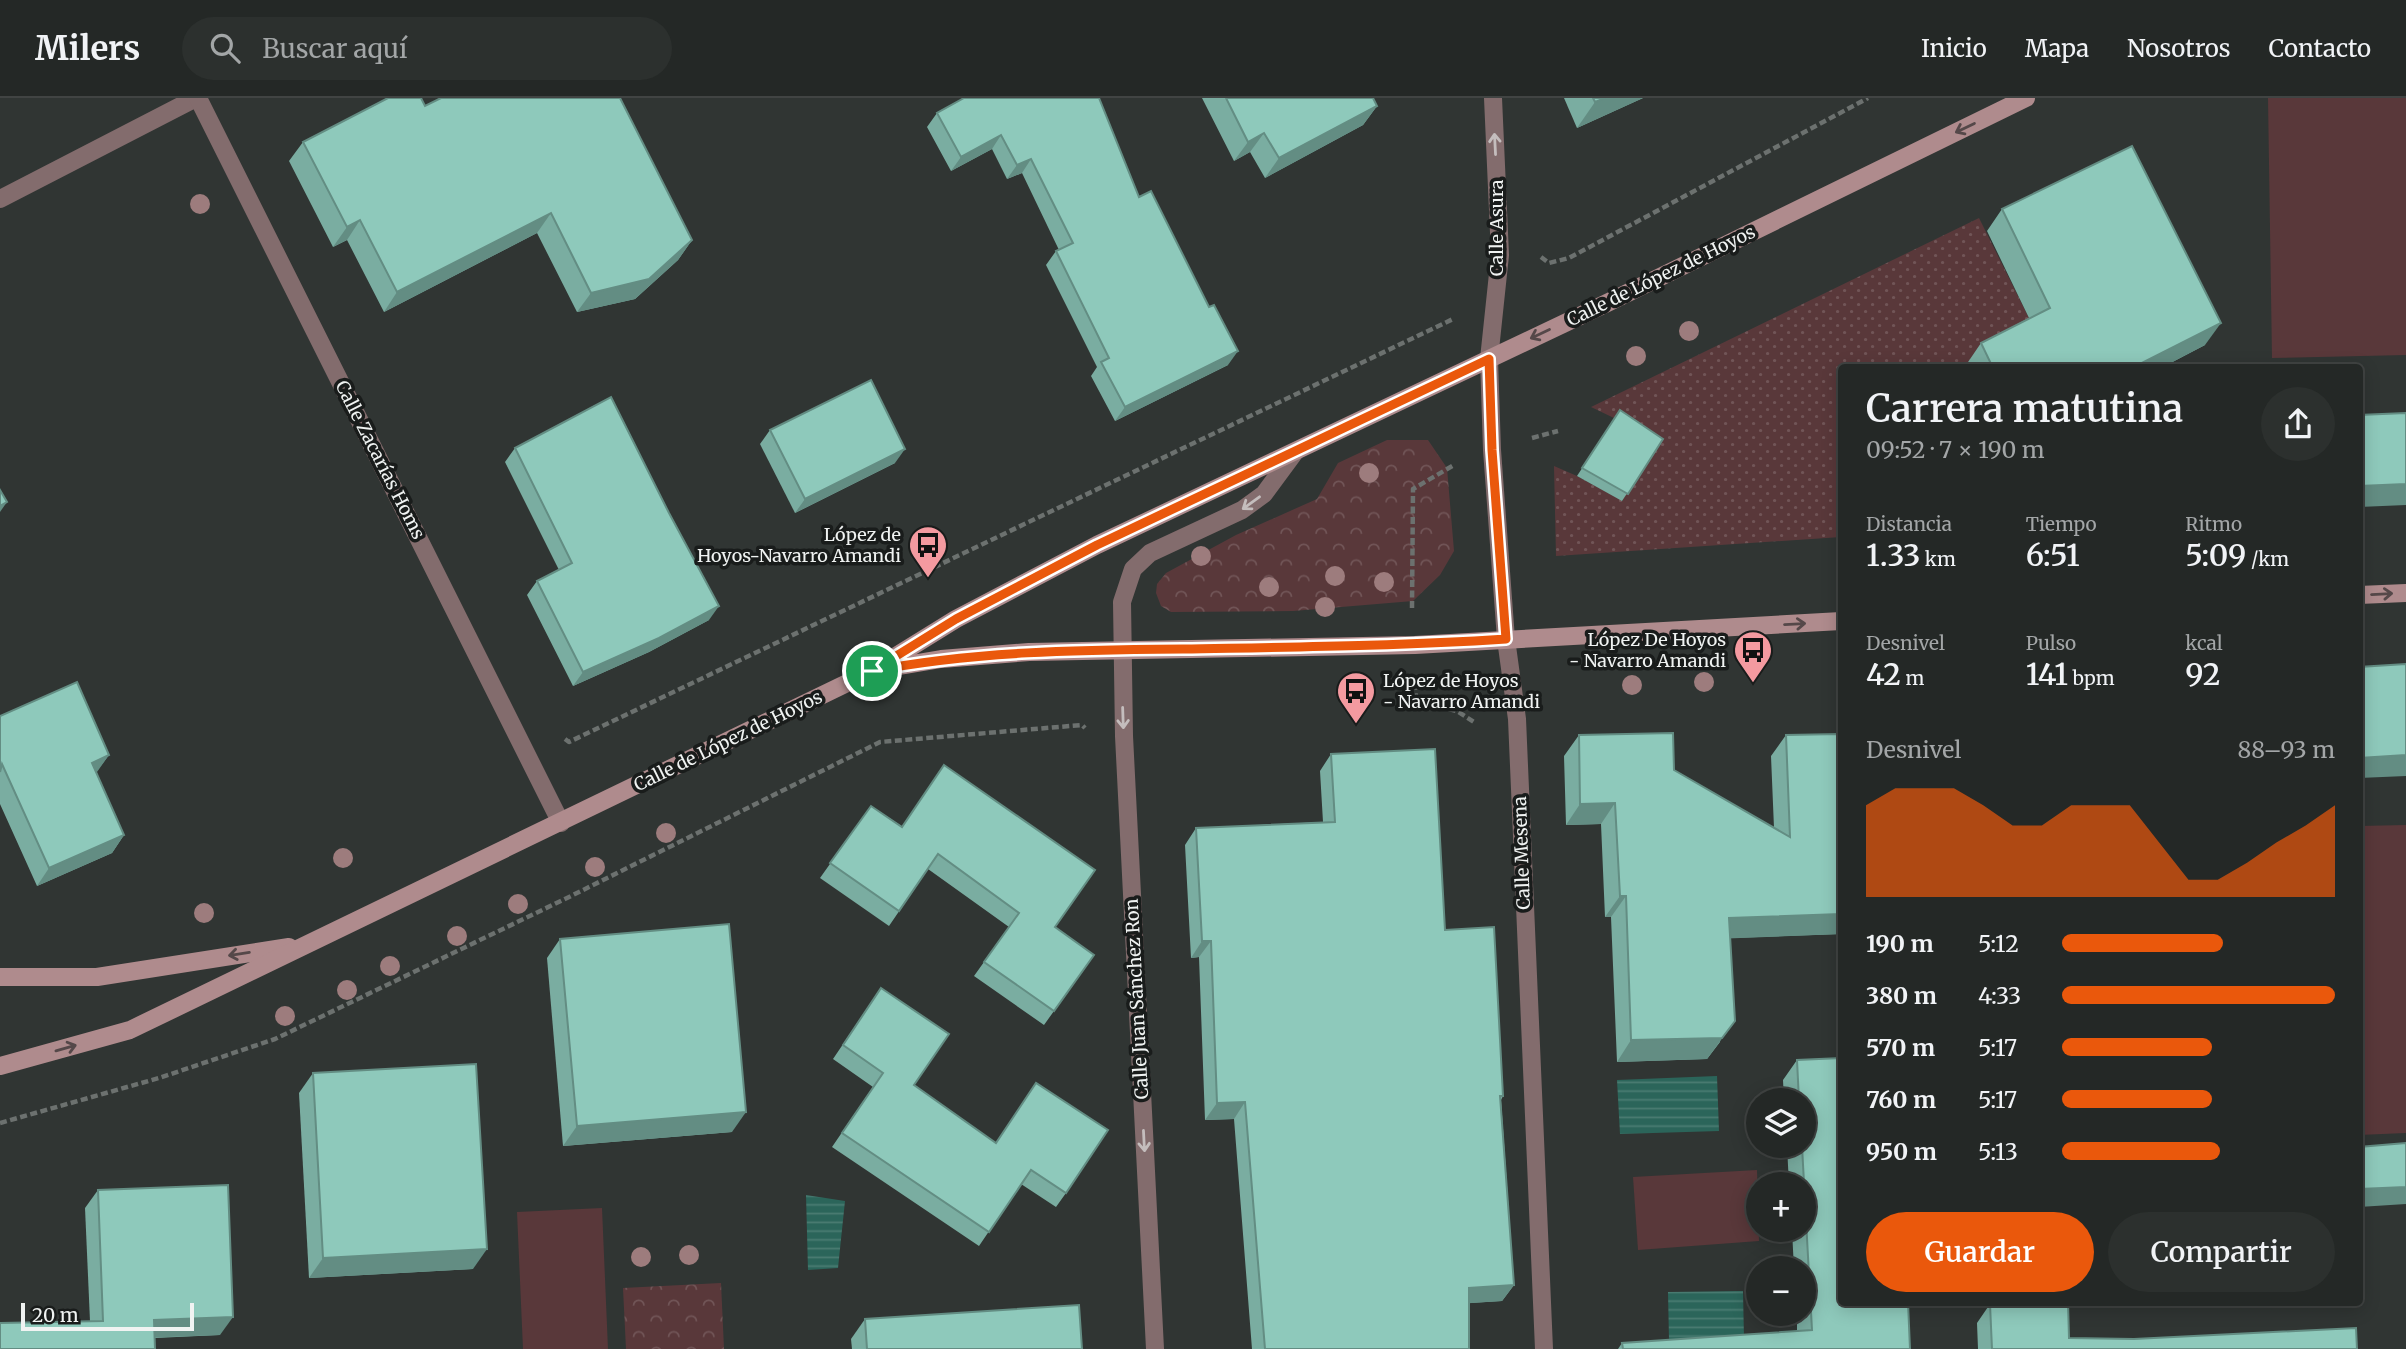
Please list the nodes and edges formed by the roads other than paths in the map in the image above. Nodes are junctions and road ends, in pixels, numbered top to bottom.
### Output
1 (197, 98) edge
2 (1493, 98) edge
3 (2026, 98) edge
4 (0, 199) edge
5 (1489, 359) junction
6 (1295, 452) junction
7 (2406, 593) edge
8 (2363, 596) edge
9 (1838, 621) edge
10 (1506, 639) junction
11 (1121, 649) junction
12 (872, 671) junction
13 (561, 823) junction
14 (306, 944) junction
15 (0, 976) edge
16 (0, 1066) edge
17 (1155, 1349) edge
18 (1544, 1349) edge

1 - 4 street
1 - 13 street, Calle Zacarías Homs
5 -> 2 street, Calle Asura
3 -> 5 street, Calle de López de Hoyos
5 - 6 street, Calle de López de Hoyos
5 - 10 street, Calle Mesena
6 -> 11 street, Calle de López de Hoyos
6 - 12 street, Calle de López de Hoyos
8 -> 7 street
10 -> 9 street
10 - 11 street
10 - 18 street, Calle Mesena
11 - 12 street
11 -> 17 street, Calle Juan Sánchez Ron
12 - 13 street, Calle de López de Hoyos
13 - 14 street, Calle de López de Hoyos
14 -> 15 street, Calle de López de Hoyos
16 -> 14 street, Calle de López de Hoyos

